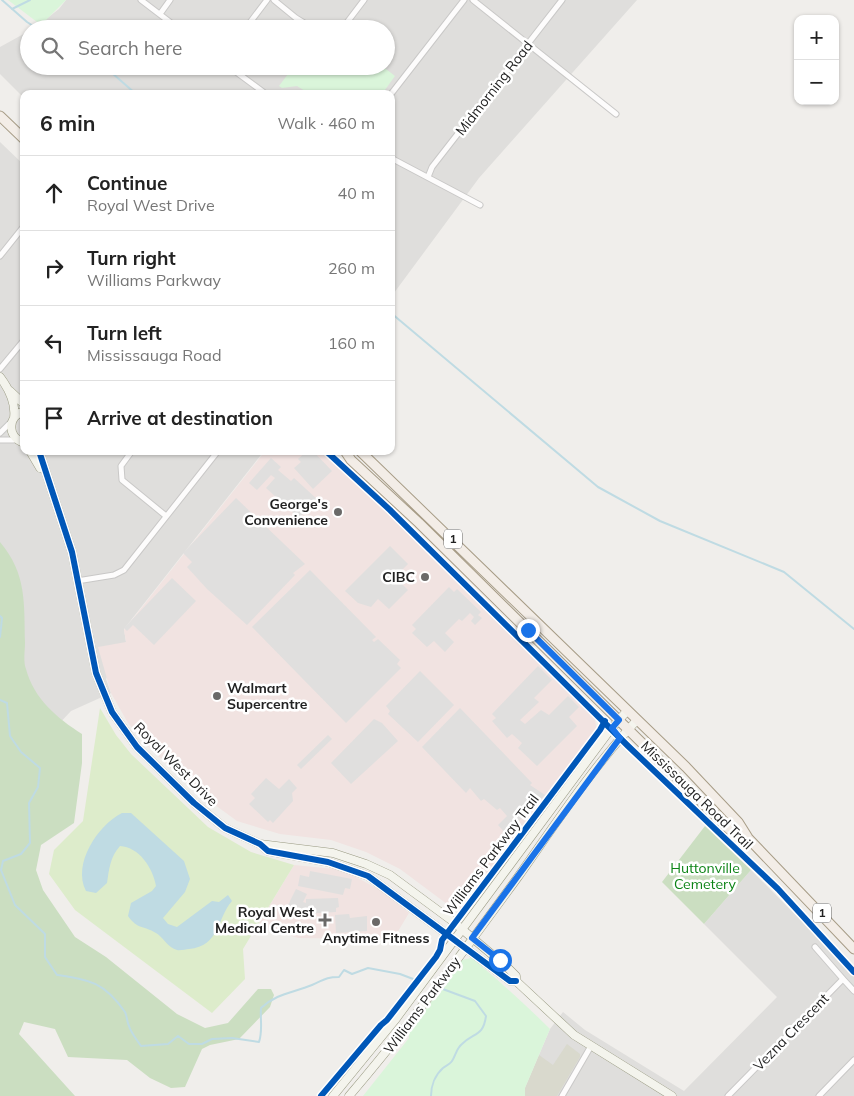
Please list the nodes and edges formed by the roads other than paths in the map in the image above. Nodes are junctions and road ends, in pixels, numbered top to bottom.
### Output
1 (141, 0) edge
2 (170, 0) edge
3 (267, 0) edge
4 (274, 0) edge
5 (364, 0) edge
6 (464, 0) edge
7 (473, 0) edge
8 (562, 0) edge
9 (160, 14) junction
10 (168, 20) edge
11 (252, 20) edge
12 (299, 20) edge
13 (349, 20) edge
14 (528, 44) junction
15 (241, 75) edge
16 (261, 90) edge
17 (394, 90) edge
18 (616, 114) dead end
19 (0, 116) edge
20 (20, 135) edge
21 (395, 160) edge
22 (428, 177) junction
23 (480, 205) dead end
24 (20, 231) edge
25 (0, 256) edge
26 (20, 345) edge
27 (0, 369) edge
28 (0, 377) edge
29 (10, 391) junction
30 (20, 400) edge
31 (20, 414) edge
32 (12, 420) junction
33 (0, 433) edge
34 (0, 440) edge
35 (20, 440) edge
36 (20, 442) edge
37 (32, 455) edge
38 (40, 455) edge
39 (129, 455) edge
40 (215, 455) edge
41 (348, 455) edge
42 (364, 455) edge
43 (46, 479) junction
44 (166, 516) junction
45 (77, 581) junction
46 (627, 711) junction
47 (619, 720) junction
48 (637, 720) junction
49 (628, 729) junction
50 (748, 838) junction
51 (260, 844) junction
52 (462, 930) junction
53 (472, 938) junction
54 (455, 940) junction
55 (465, 947) junction
56 (815, 947) dead end
57 (854, 949) edge
58 (843, 979) junction
59 (516, 981) junction
60 (854, 991) edge
61 (591, 1046) junction
62 (854, 1060) edge
63 (333, 1096) edge
64 (349, 1096) edge
65 (562, 1096) edge
66 (672, 1096) edge
67 (728, 1096) edge
68 (819, 1096) edge

1 - 9 street
2 - 9 street
3 - 11 street
4 - 12 street
5 - 13 street
6 - 17 street
7 - 14 street
8 - 14 street, Midmorning Road
9 - 10 street
14 - 18 street
14 - 22 street, Midmorning Road
15 - 16 street
19 - 20 main road
21 - 22 street
22 - 23 street
24 - 25 street
26 - 27 street
28 - 29 street
29 - 30 street
29 - 32 street
31 - 32 street
32 - 33 street
32 - 35 street
34 - 36 street
37 - 43 street, Royal West Drive
38 - 43 street, Royal West Drive
39 - 44 street
40 - 44 street
41 - 47 main road, 1
42 - 46 main road, 1
43 - 45 street, Royal West Drive
44 - 45 street
45 - 51 street, Royal West Drive
46 - 47 street, Williams Parkway
46 - 48 main road, 1
47 - 49 main road, 1
47 - 52 street, Williams Parkway
48 - 49 street, Williams Parkway
48 - 50 main road, 1
49 - 50 main road, 1
49 - 53 street, Williams Parkway
50 - 57 main road, 1
51 - 52 street, Royal West Drive
51 - 54 street, Royal West Drive
52 - 53 street, Royal West Drive
52 - 54 street, Williams Parkway
53 - 55 street, Williams Parkway
53 - 59 street, Royal West Drive
54 - 55 street, Royal West Drive
54 - 63 street, Williams Parkway
55 - 59 street, Royal West Drive
55 - 64 street, Williams Parkway
56 - 58 street
58 - 60 street
58 - 67 street, Vezna Crescent
59 - 61 street, Royal West Drive
61 - 65 street
61 - 66 street, Royal West Drive
62 - 68 street

